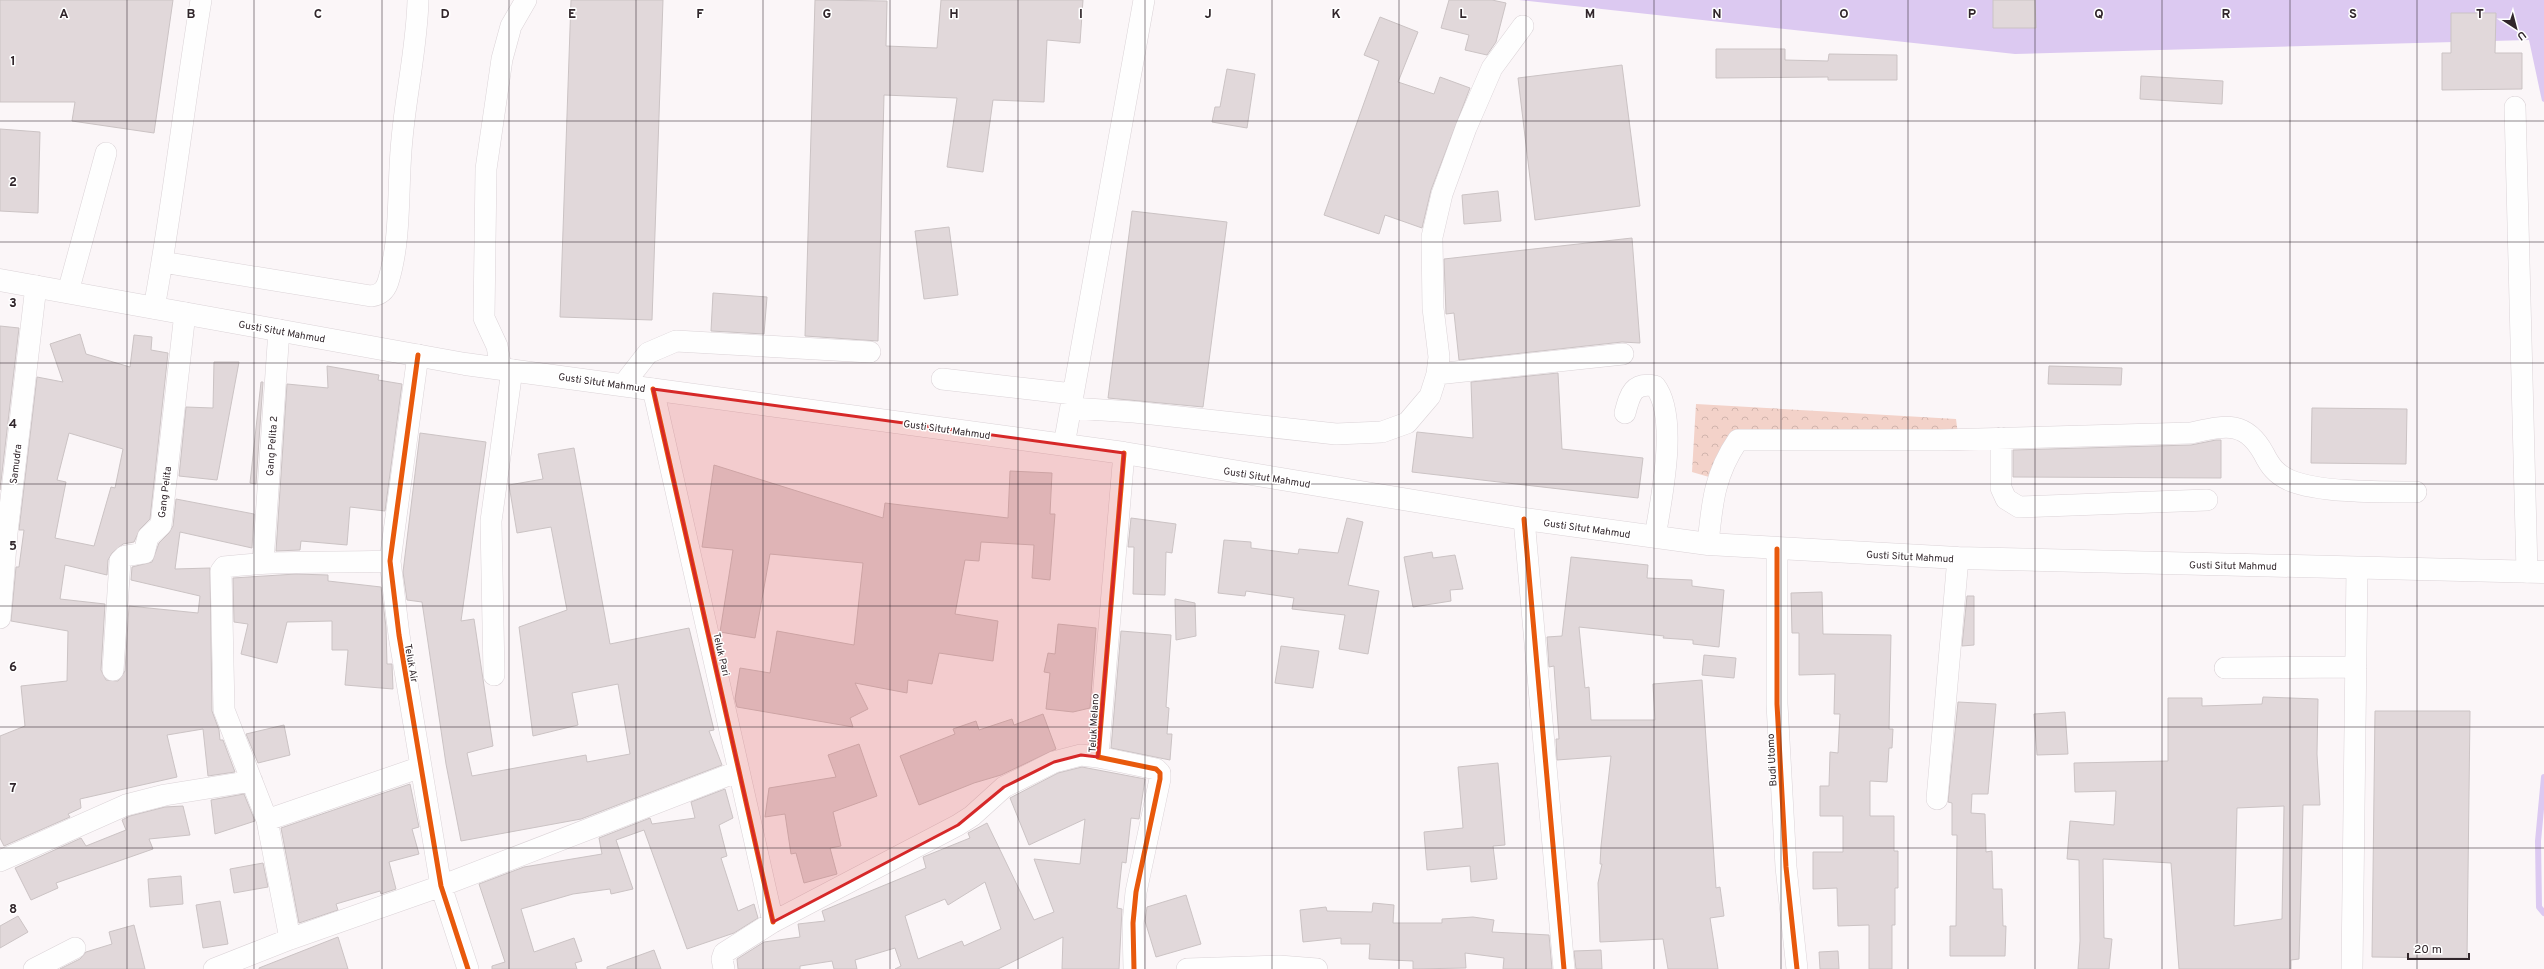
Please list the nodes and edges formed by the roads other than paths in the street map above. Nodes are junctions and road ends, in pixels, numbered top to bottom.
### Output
1 (201, 0) edge
2 (418, 0) edge
3 (526, 0) edge
4 (1144, 0) edge
5 (1523, 26) dead end
6 (2515, 107) dead end
7 (106, 153) dead end
8 (162, 262) junction
9 (0, 280) edge
10 (36, 286) junction
11 (68, 292) junction
12 (154, 308) junction
13 (185, 313) junction
14 (279, 330) junction
15 (870, 352) dead end
16 (1623, 354) dead end
17 (418, 355) junction
18 (506, 369) junction
19 (1437, 374) junction
20 (942, 379) dead end
21 (623, 385) junction
22 (653, 389) junction
23 (1072, 401) junction
24 (1626, 413) dead end
25 (2001, 438) junction
26 (1064, 445) junction
27 (1124, 453) junction
28 (2416, 492) dead end
29 (2207, 500) dead end
30 (1524, 519) junction
31 (3, 533) edge
32 (1655, 537) junction
33 (1708, 544) junction
34 (1777, 549) junction
35 (1958, 558) junction
36 (390, 561) junction
37 (263, 562) junction
38 (2357, 568) junction
39 (2536, 572) edge
40 (0, 618) edge
41 (2356, 667) junction
42 (2225, 668) dead end
43 (113, 670) dead end
44 (494, 675) dead end
45 (1098, 757) junction
46 (421, 767) junction
47 (739, 771) junction
48 (252, 781) junction
49 (1937, 799) dead end
50 (267, 820) junction
51 (0, 861) edge
52 (441, 886) junction
53 (773, 922) junction
54 (290, 939) junction
55 (75, 948) dead end
56 (724, 961) edge
57 (218, 968) edge
58 (34, 969) edge
59 (468, 969) edge
60 (1134, 969) edge
61 (1187, 969) edge
62 (1317, 969) edge
63 (1564, 969) edge
64 (1797, 969) edge
65 (2352, 969) edge

1 - 8 street
2 - 8 street
3 - 18 street
4 - 23 street
5 - 19 street
6 - 39 street
7 - 11 street
8 - 12 street
9 - 10 highway, Gusti Situt Mahmud
10 - 11 highway, Gusti Situt Mahmud
10 - 31 street, Samudra
11 - 12 highway, Gusti Situt Mahmud
12 - 13 highway, Gusti Situt Mahmud
13 - 14 highway, Gusti Situt Mahmud
13 - 43 street, Gang Pelita
14 - 17 highway, Gusti Situt Mahmud
14 - 37 street, Gang Pelita 2
15 - 21 street
16 - 19 street
17 - 18 highway, Gusti Situt Mahmud
17 - 36 street, Teluk Air
18 - 21 highway, Gusti Situt Mahmud
18 - 44 street
19 - 23 street
20 - 23 street
21 - 22 highway, Gusti Situt Mahmud
22 - 26 highway, Gusti Situt Mahmud
22 - 47 street, Teluk Pari
23 - 26 street
24 - 32 street
25 - 28 street
25 - 29 street
25 - 33 street
26 - 27 highway, Gusti Situt Mahmud
27 - 30 highway, Gusti Situt Mahmud
27 - 45 street, Teluk Melano
30 - 32 highway, Gusti Situt Mahmud
30 - 63 street
31 - 40 street, Samudra
32 - 33 highway, Gusti Situt Mahmud
33 - 34 highway, Gusti Situt Mahmud
34 - 35 highway, Gusti Situt Mahmud
34 - 64 street, Budi Utomo
35 - 38 highway, Gusti Situt Mahmud
35 - 49 street
36 - 37 street
36 - 46 street, Teluk Air
37 - 48 street
38 - 39 highway, Gusti Situt Mahmud
38 - 41 street
41 - 42 street
41 - 65 street
45 - 53 street
45 - 60 street, Teluk Melano
46 - 50 street
46 - 52 street, Teluk Air
47 - 52 street
47 - 53 street, Teluk Pari
48 - 50 street
48 - 51 street
50 - 54 street
52 - 54 street
52 - 59 street, Teluk Air
53 - 56 street
54 - 57 street
55 - 58 street
61 - 62 street

